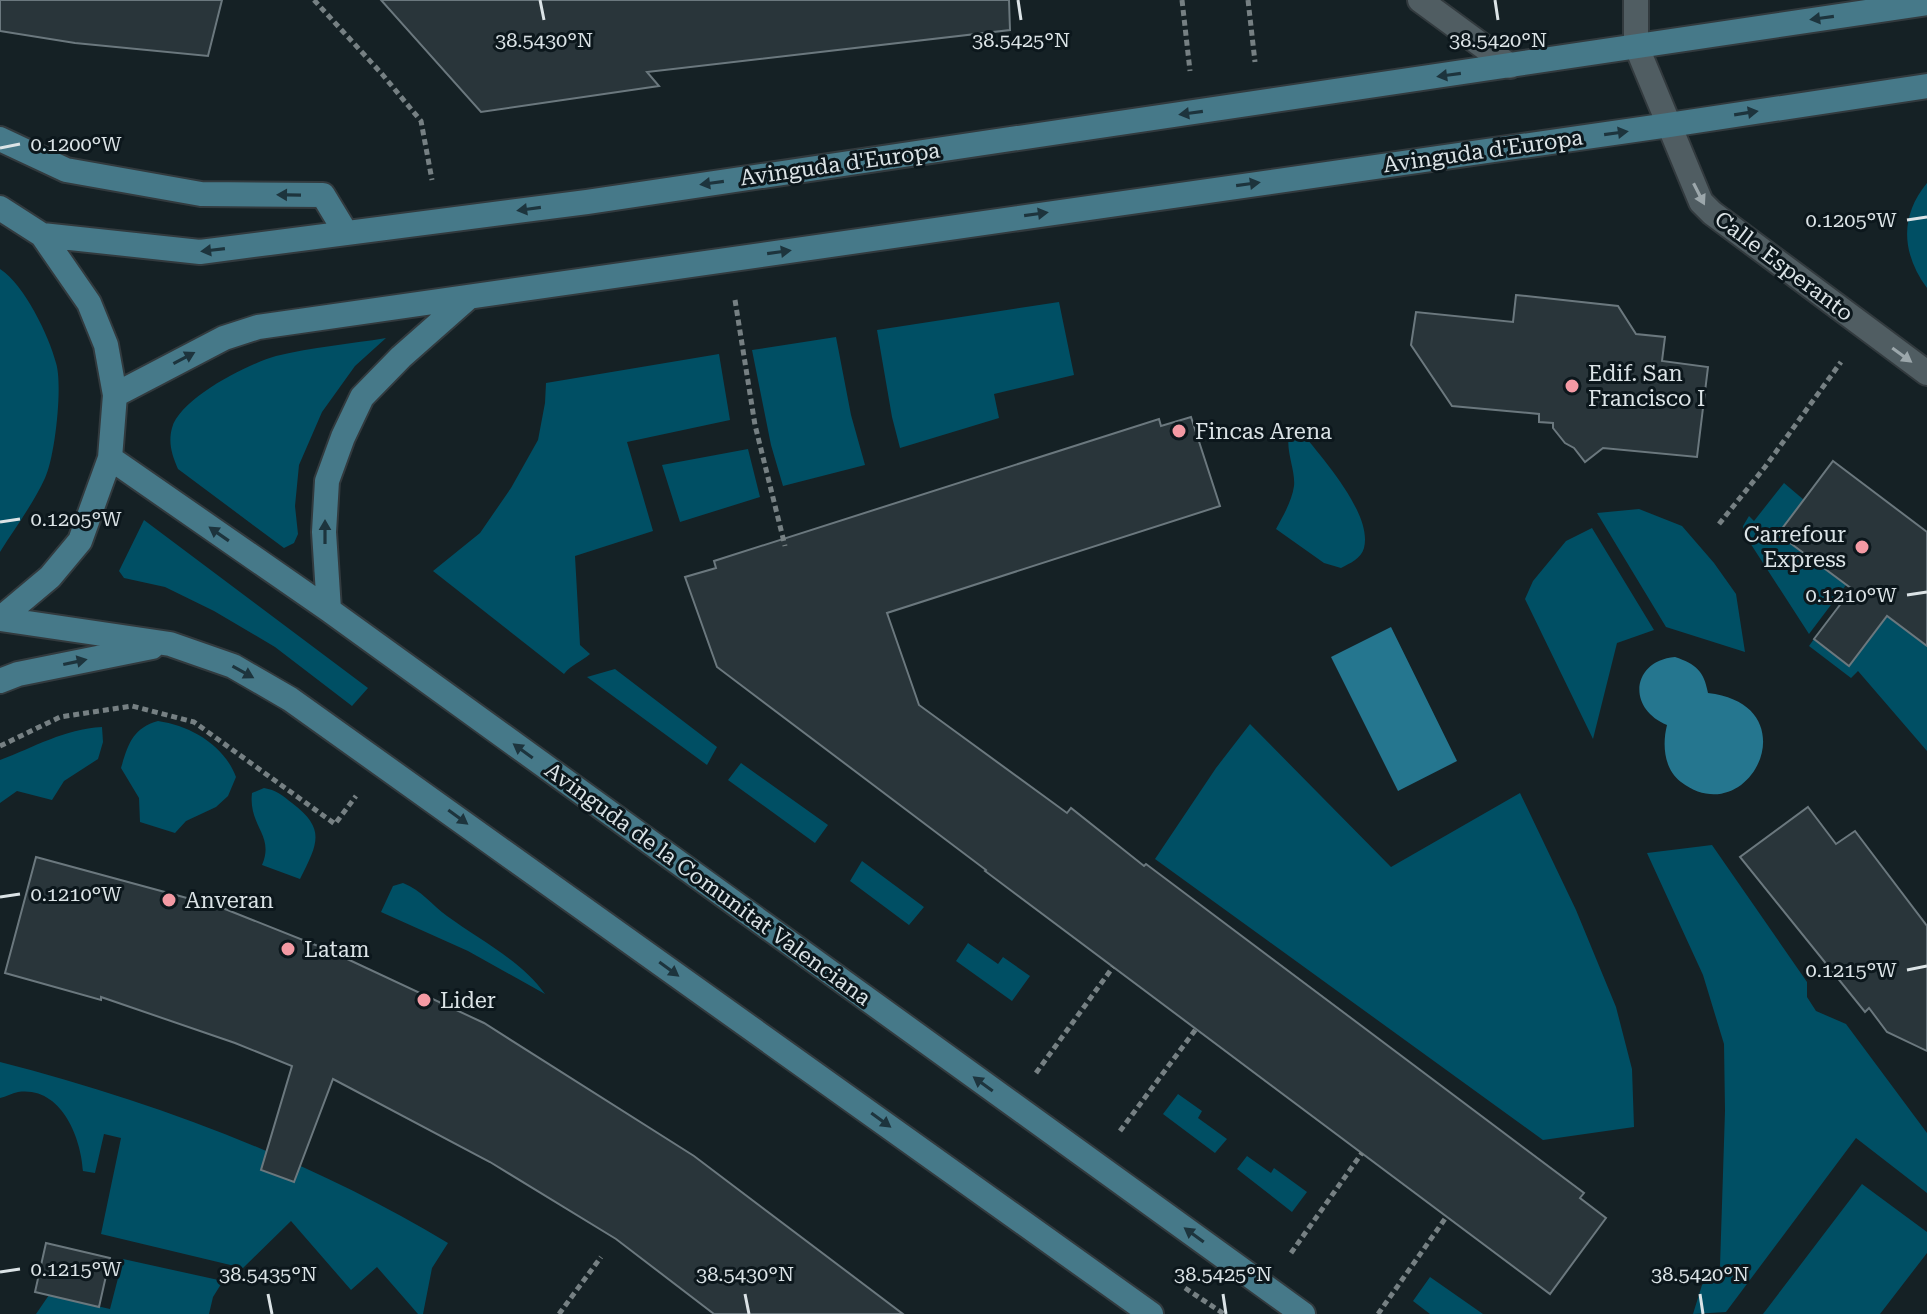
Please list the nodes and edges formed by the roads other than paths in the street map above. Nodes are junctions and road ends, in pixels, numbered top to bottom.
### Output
1 (1420, 0) edge
2 (1636, 0) edge
3 (1927, 3) edge
4 (1636, 45) junction
5 (1510, 66) junction
6 (1927, 86) edge
7 (1669, 125) junction
8 (0, 139) edge
9 (0, 208) edge
10 (346, 233) junction
11 (42, 235) junction
12 (469, 297) junction
13 (1927, 373) edge
14 (115, 395) junction
15 (110, 458) junction
16 (329, 610) junction
17 (0, 619) edge
18 (170, 644) junction
19 (0, 681) edge
20 (1151, 1314) edge
21 (1303, 1314) edge

1 - 5 street
2 - 4 street
3 -> 4 main road, Avinguda d'Europa
4 - 5 main road, Avinguda d'Europa
4 - 7 street, Calle Esperanto
5 -> 10 main road, Avinguda d'Europa
7 -> 6 main road, Avinguda d'Europa
12 -> 7 main road, Avinguda d'Europa
7 -> 13 street, Calle Esperanto
10 -> 8 main road
9 - 11 main road
10 -> 11 main road, Avinguda d'Europa
11 - 14 main road
14 -> 12 main road, Avinguda d'Europa
16 -> 12 main road
14 - 15 main road
16 -> 15 main road, Avinguda de la Comunitat Valenciana
15 - 17 main road
21 -> 16 main road, Avinguda de la Comunitat Valenciana
17 - 18 main road
19 -> 18 main road
18 -> 20 main road

